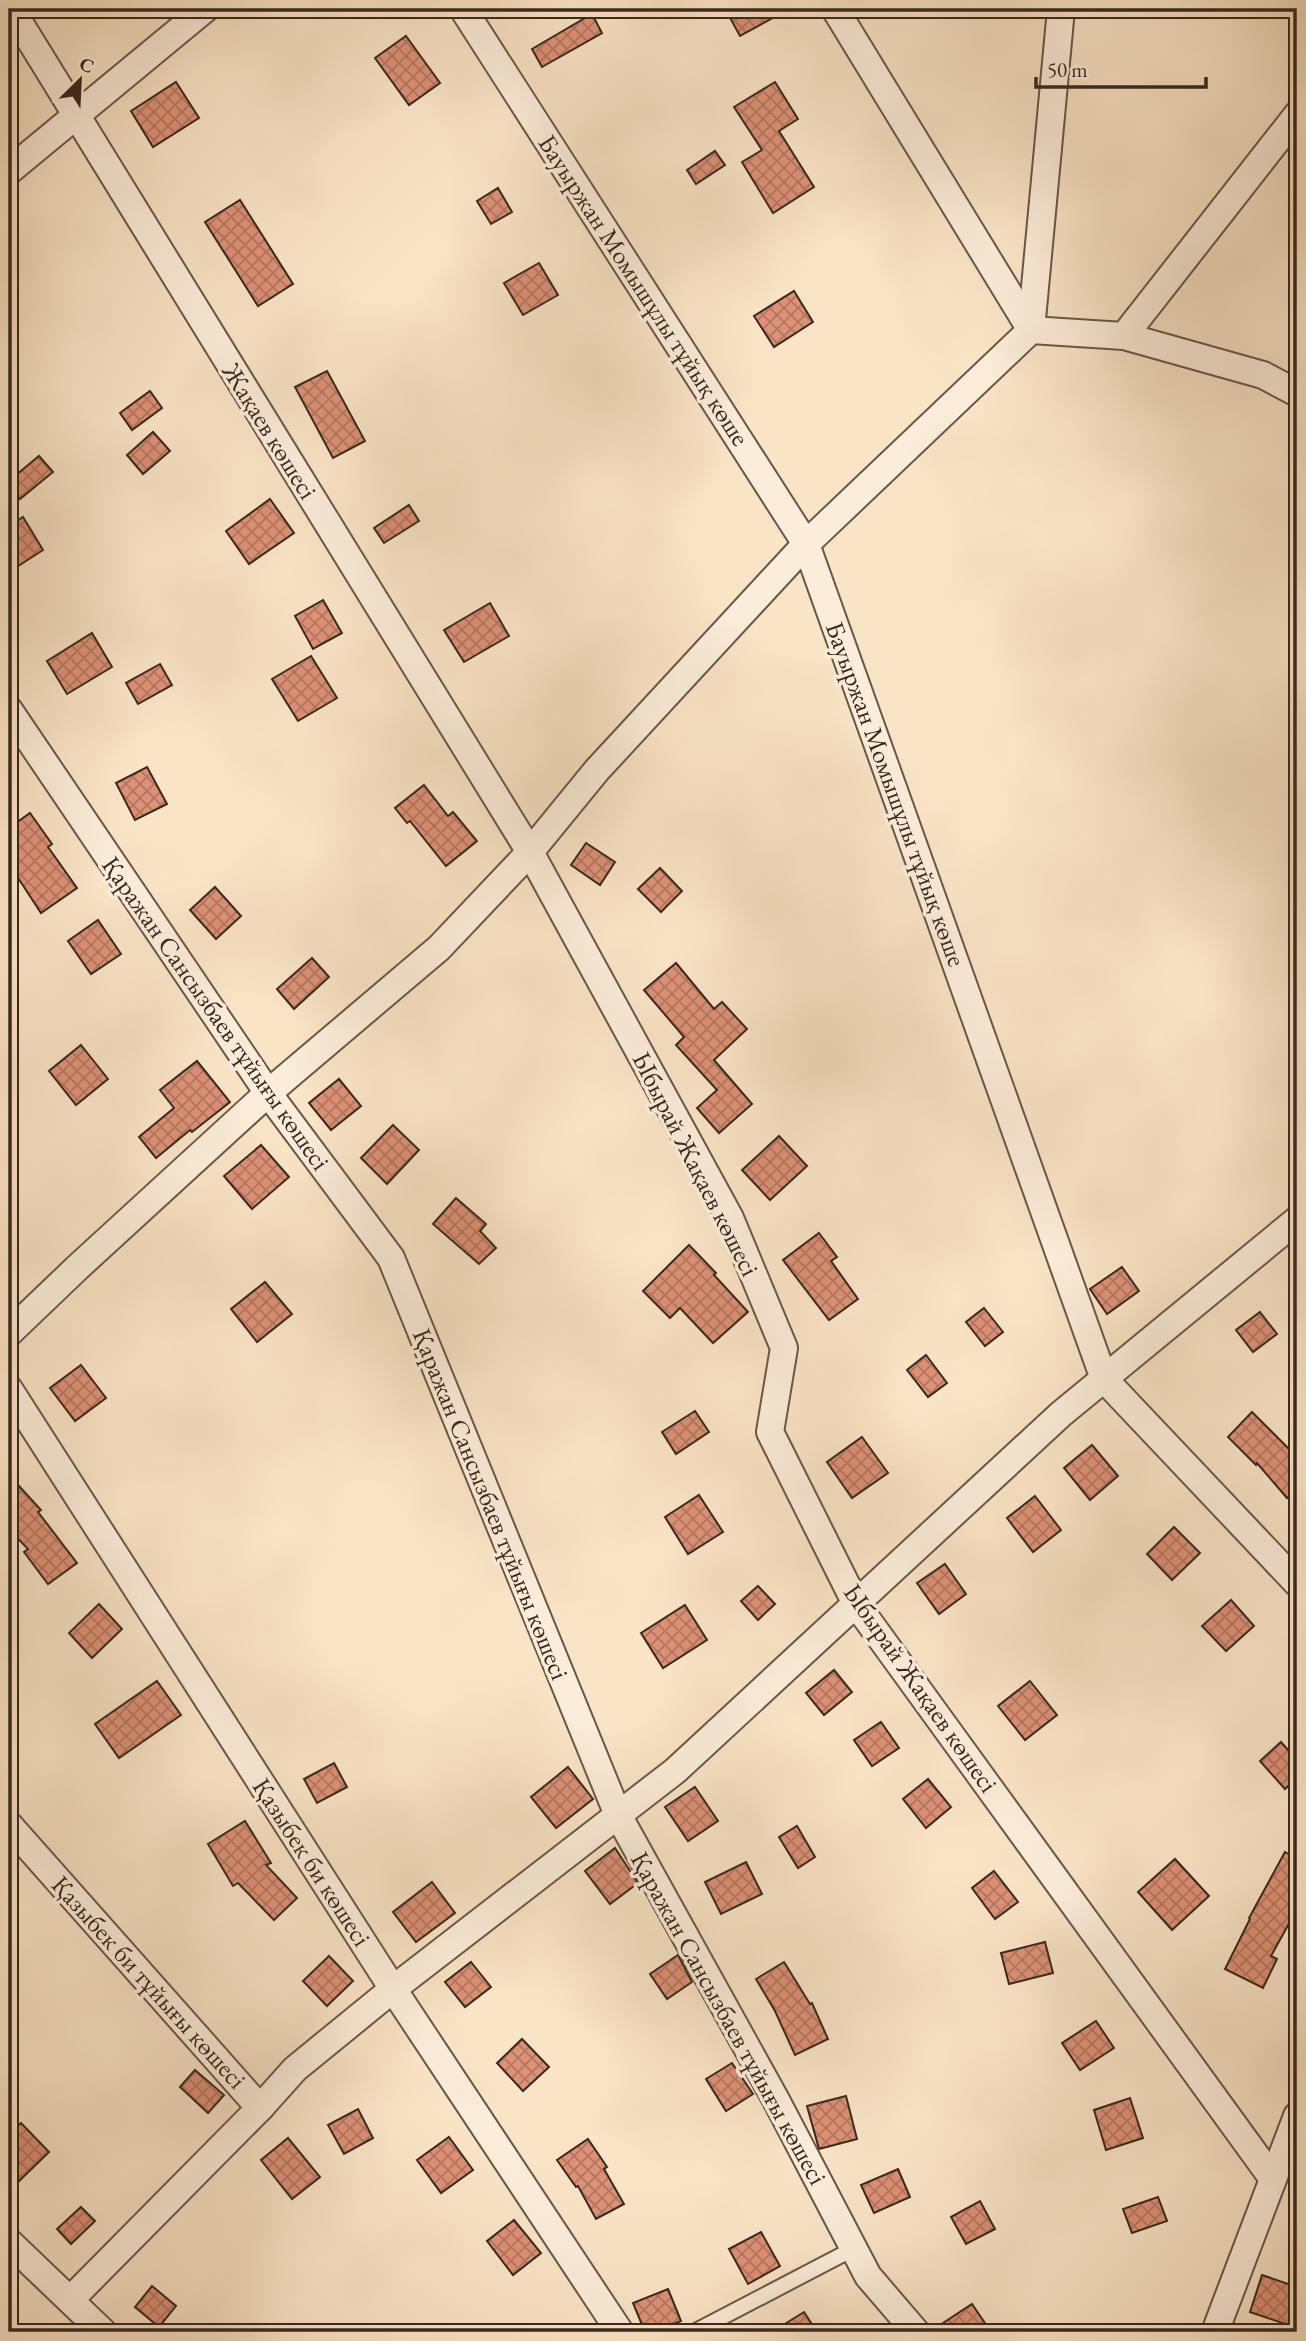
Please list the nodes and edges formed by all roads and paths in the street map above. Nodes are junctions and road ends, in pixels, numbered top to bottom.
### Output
1 (11, 9) edge
2 (205, 9) edge
3 (463, 9) edge
4 (835, 9) edge
5 (1061, 9) edge
6 (76, 115) junction
7 (1297, 115) edge
8 (9, 171) edge
9 (1031, 330) junction
10 (1124, 336) junction
11 (1297, 393) edge
12 (806, 544) junction
13 (9, 710) edge
14 (530, 852) junction
15 (268, 1093) junction
16 (1297, 1220) edge
17 (9, 1334) edge
18 (1104, 1378) junction
19 (9, 1389) edge
20 (1297, 1583) edge
21 (856, 1604) junction
22 (618, 1815) junction
23 (9, 1825) edge
24 (393, 1989) junction
25 (260, 2108) junction
26 (1297, 2116) edge
27 (1273, 2179) junction
28 (9, 2242) edge
29 (853, 2249) junction
30 (70, 2300) junction
31 (103, 2332) edge
32 (620, 2332) edge
33 (694, 2332) edge
34 (916, 2332) edge
35 (1215, 2332) edge

1 - 6 street, Жақаев көшесі
2 - 6 street
3 - 12 street, Бауыржан Момышұлы тұйық көше
4 - 9 street
5 - 9 street
6 - 8 street
6 - 14 street, Жақаев көшесі
7 - 10 street
9 - 10 street
9 - 12 street
10 - 11 street
12 - 14 street
12 - 18 street, Бауыржан Момышұлы тұйық көше
13 - 15 street, Қаражан Сансызбаев тұйығы көшесі
14 - 15 street
14 - 21 street, Ыбырай Жақаев көшесі
15 - 17 street
15 - 22 street, Қаражан Сансызбаев тұйығы көшесі
16 - 18 street
18 - 20 street, Бауыржан Момышұлы тұйық көше
18 - 21 street
19 - 24 street, Қазыбек би көшесі
21 - 22 street
21 - 27 street, Ыбырай Жақаев көшесі
22 - 24 street
22 - 29 street, Қаражан Сансызбаев тұйығы көшесі
23 - 25 street, Қазыбек би тұйығы көшесі
24 - 25 street
24 - 32 street, Қазыбек би көшесі
25 - 30 street
26 - 27 street
27 - 35 street
28 - 30 street
29 - 33 lane
29 - 34 street, Қаражан Сансызбаев тұйығы көшесі
30 - 31 street

